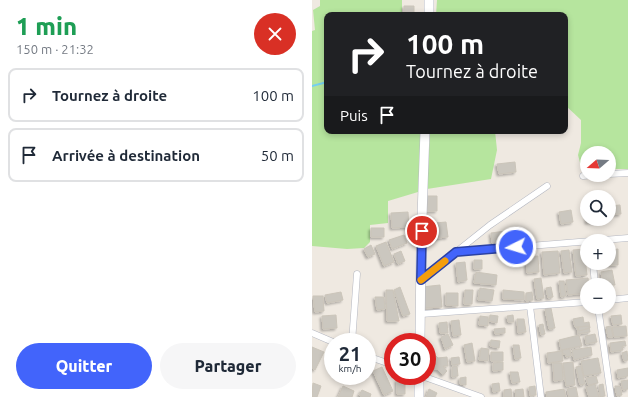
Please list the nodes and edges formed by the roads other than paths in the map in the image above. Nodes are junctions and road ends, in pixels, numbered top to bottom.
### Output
1 (429, 0) edge
2 (429, 12) edge
3 (425, 134) edge
4 (628, 173) edge
5 (616, 174) edge
6 (547, 186) dead end
7 (628, 238) edge
8 (616, 239) edge
9 (580, 242) edge
10 (456, 252) junction
11 (356, 274) dead end
12 (421, 280) junction
13 (628, 298) edge
14 (616, 299) edge
15 (580, 302) edge
16 (530, 306) junction
17 (421, 314) junction
18 (599, 314) edge
19 (312, 333) edge
20 (353, 333) edge
21 (420, 333) edge
22 (324, 338) edge
23 (436, 381) edge
24 (420, 385) edge
25 (419, 397) edge
26 (481, 397) edge
27 (541, 397) edge
28 (611, 397) edge

1 - 2 street
3 - 12 street
4 - 5 street
6 - 10 street
7 - 8 street
9 - 10 street
10 - 12 street
11 - 20 street
12 - 17 street
13 - 14 street
15 - 16 street
16 - 17 street
16 - 27 street
17 - 21 street
18 - 28 street
19 - 22 street
23 - 26 street
24 - 25 street

